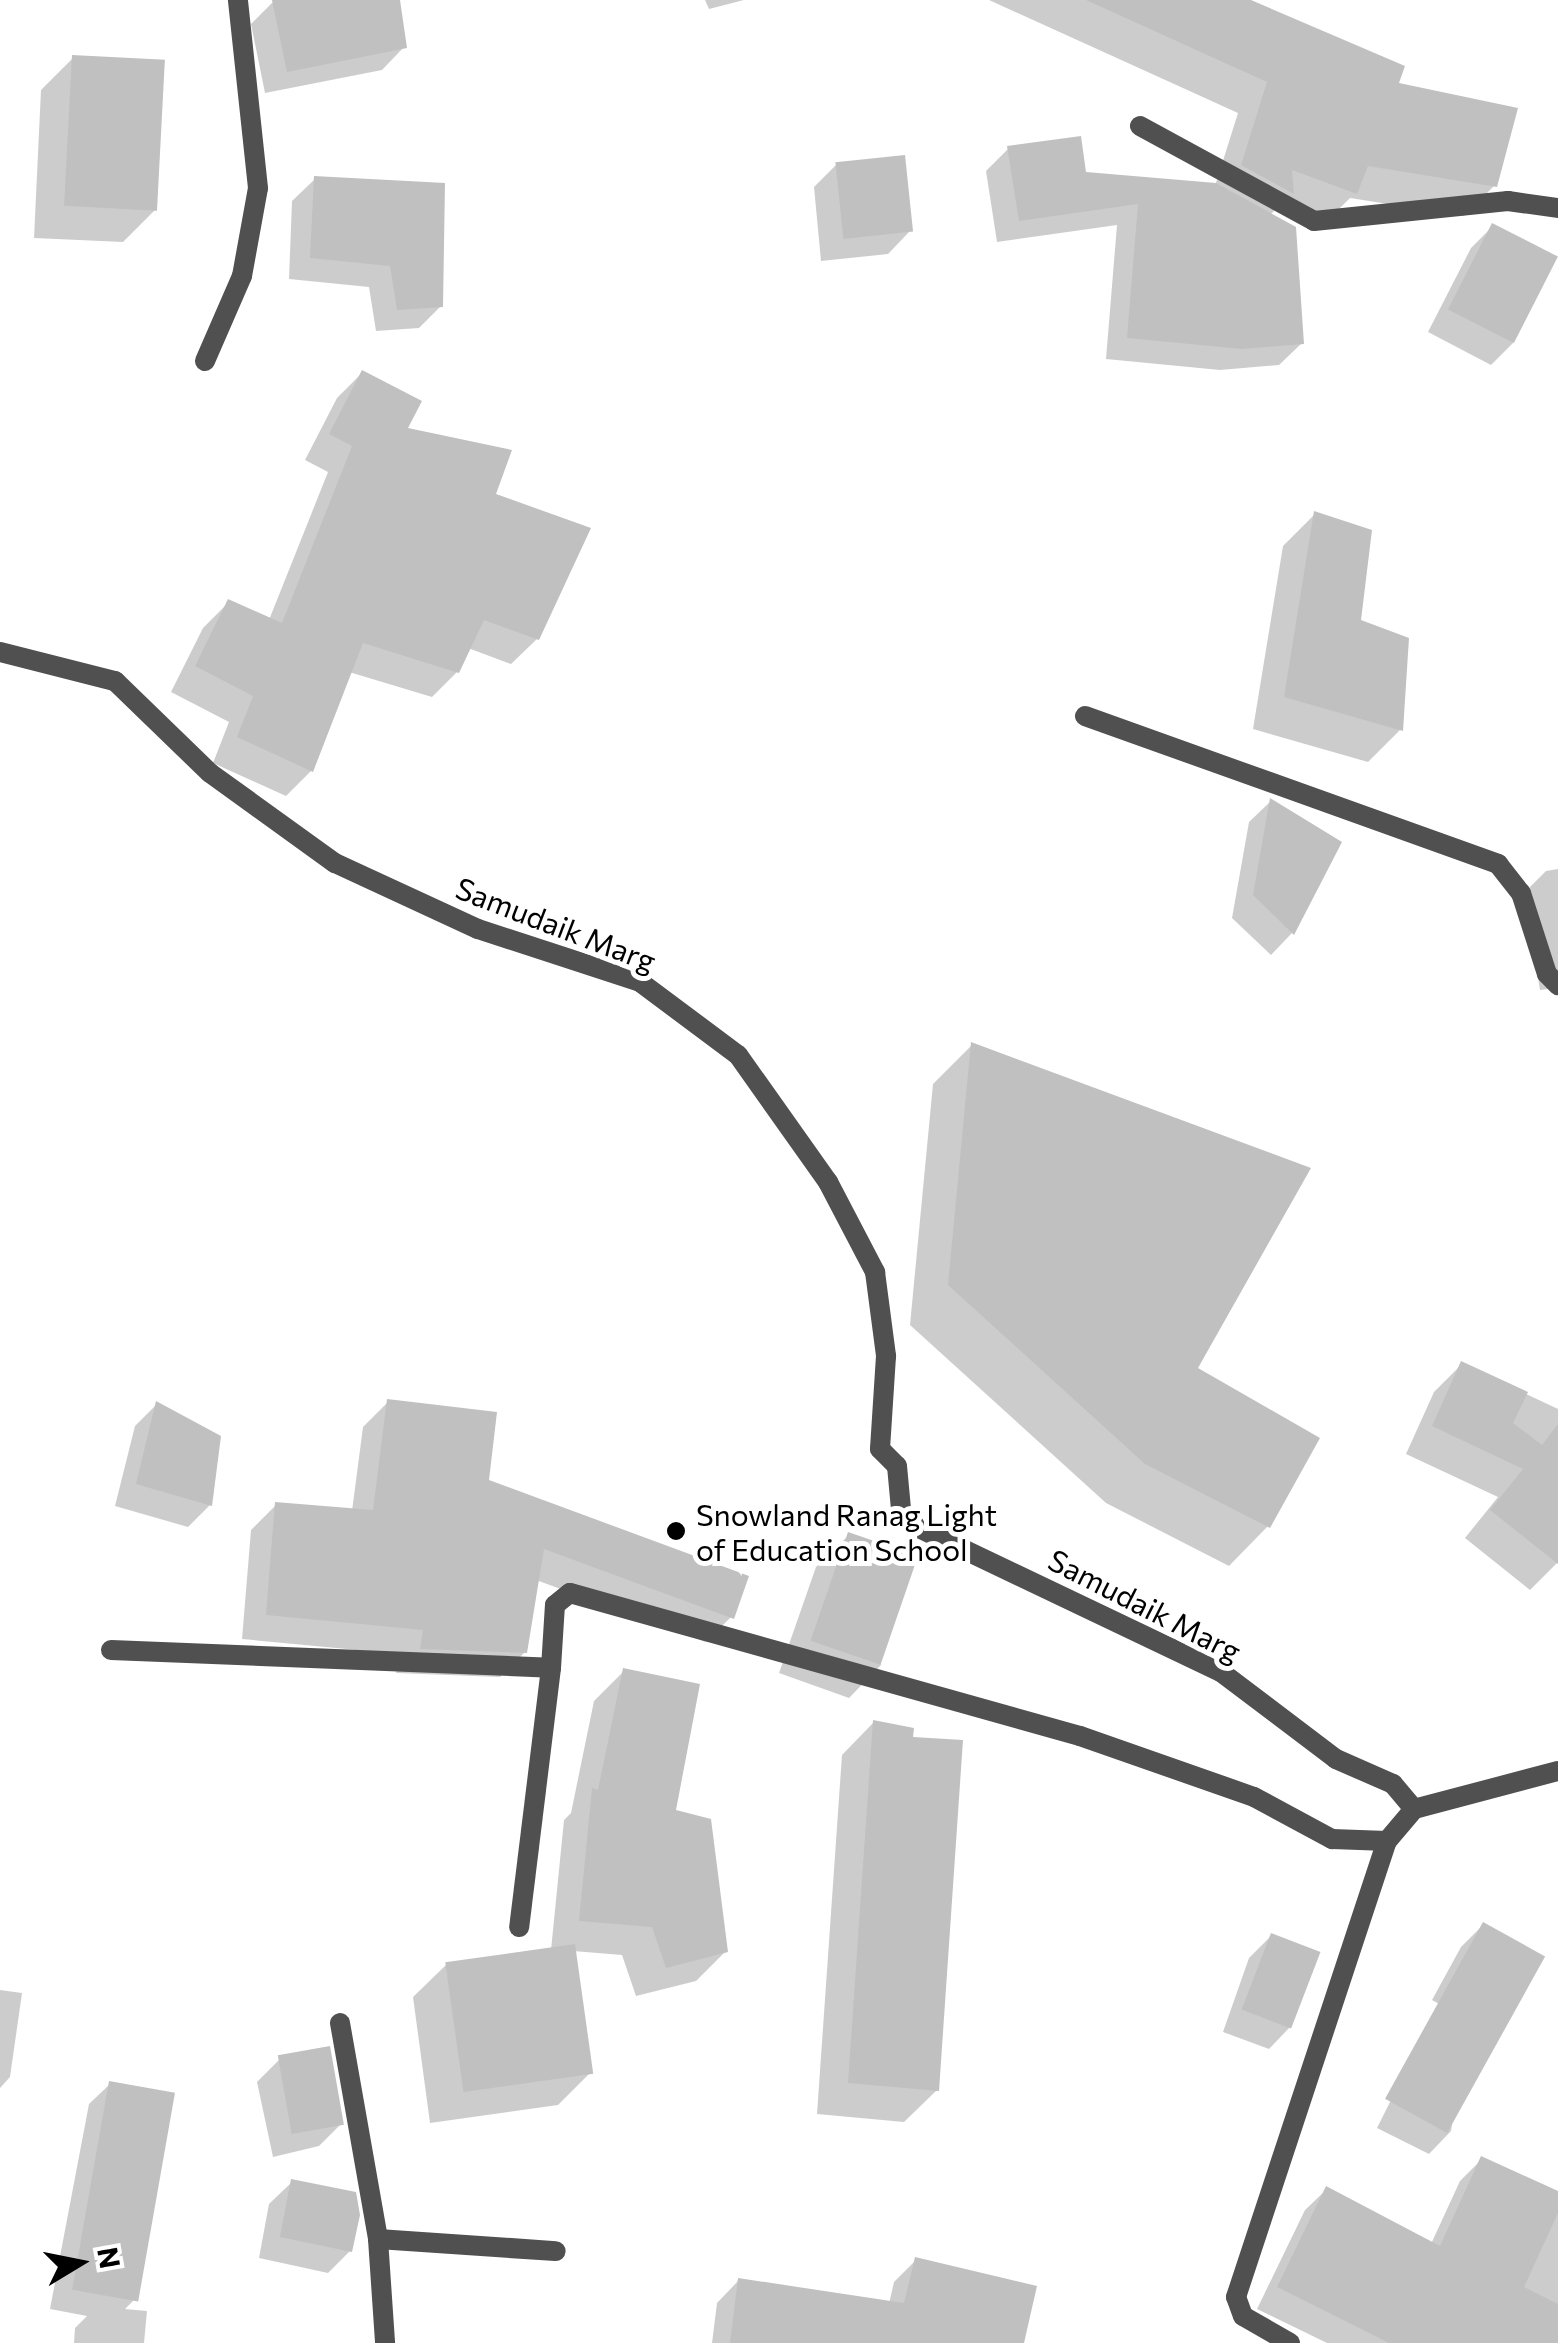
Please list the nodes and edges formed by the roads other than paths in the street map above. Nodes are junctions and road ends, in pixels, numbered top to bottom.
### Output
1 (238, 0) edge
2 (1140, 126) dead end
3 (1558, 208) edge
4 (204, 360) dead end
5 (0, 652) edge
6 (1085, 716) dead end
7 (1558, 984) edge
8 (111, 1650) dead end
9 (551, 1668) junction
10 (1558, 1772) edge
11 (1414, 1808) junction
12 (1387, 1841) junction
13 (520, 1927) dead end
14 (340, 2023) dead end
15 (378, 2239) junction
16 (556, 2251) dead end
17 (385, 2343) edge
18 (1290, 2343) edge

1 - 4 street
2 - 3 street
5 - 11 street, Samudaik Marg
6 - 7 street
8 - 9 street
9 - 12 street
9 - 13 street
10 - 11 street
11 - 12 street
12 - 18 street
14 - 15 street
15 - 16 street
15 - 17 street

